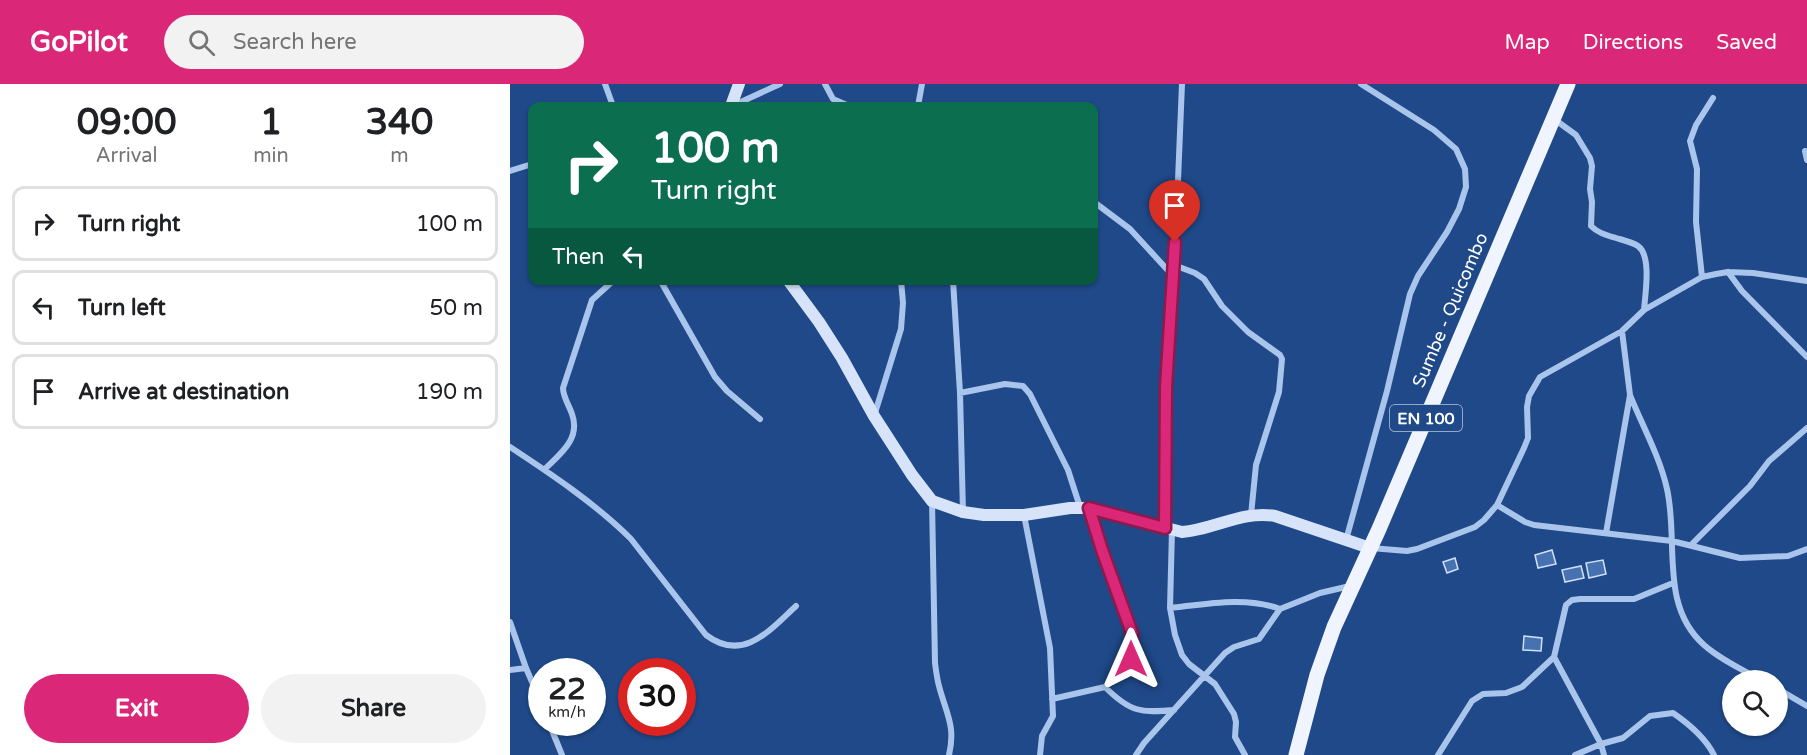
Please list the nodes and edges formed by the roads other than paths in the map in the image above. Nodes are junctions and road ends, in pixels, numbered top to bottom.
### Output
1 (605, 84) edge
2 (739, 84) edge
3 (780, 84) edge
4 (825, 84) edge
5 (922, 84) edge
6 (1182, 84) edge
7 (1361, 84) edge
8 (1568, 84) edge
9 (1713, 98) dead end
10 (612, 102) edge
11 (732, 102) edge
12 (740, 102) edge
13 (840, 102) edge
14 (919, 102) edge
15 (1553, 118) junction
16 (1805, 151) dead end
17 (1807, 160) edge
18 (528, 165) edge
19 (510, 171) edge
20 (1098, 205) edge
21 (1174, 265) junction
22 (1728, 272) junction
23 (1174, 277) junction
24 (1702, 277) junction
25 (1807, 281) edge
26 (608, 285) edge
27 (663, 285) edge
28 (792, 285) edge
29 (901, 285) edge
30 (953, 285) edge
31 (1644, 310) junction
32 (1622, 331) junction
33 (1807, 357) edge
34 (960, 393) junction
35 (1630, 395) junction
36 (874, 416) junction
37 (760, 419) dead end
38 (1807, 429) edge
39 (510, 447) edge
40 (545, 469) junction
41 (932, 501) junction
42 (1497, 505) junction
43 (1085, 508) junction
44 (963, 512) junction
45 (1251, 514) junction
46 (1024, 515) junction
47 (1169, 529) junction
48 (1606, 533) junction
49 (1346, 541) junction
50 (1672, 541) junction
51 (1691, 545) junction
52 (1370, 548) junction
53 (1807, 549) edge
54 (1673, 583) junction
55 (1354, 586) junction
56 (796, 606) dead end
57 (1170, 608) junction
58 (1280, 609) junction
59 (510, 622) edge
60 (1554, 657) junction
61 (526, 668) junction
62 (510, 670) edge
63 (1744, 670) edge
64 (528, 673) edge
65 (1205, 676) junction
66 (1105, 687) junction
67 (1788, 695) edge
68 (1052, 699) junction
69 (1807, 706) edge
70 (1174, 710) junction
71 (554, 736) edge
72 (1601, 744) junction
73 (562, 755) edge
74 (949, 755) edge
75 (1040, 755) edge
76 (1136, 755) edge
77 (1245, 755) edge
78 (1296, 755) edge
79 (1438, 755) edge
80 (1575, 755) edge
81 (1604, 755) edge
82 (1714, 755) edge

1 - 10 street
2 - 11 street
3 - 12 street
4 - 13 street
5 - 14 street
6 - 21 street
7 - 49 street
8 - 15 main road, Sumbe - Quicombo / EN 100
9 - 24 street
15 - 31 street
15 - 52 main road, Sumbe - Quicombo / EN 100
16 - 17 street
18 - 19 street
20 - 23 street
21 - 23 street
21 - 45 street
22 - 24 street
22 - 25 street
22 - 33 street
23 - 47 street
24 - 31 street
26 - 40 street
27 - 37 street
28 - 36 street
29 - 36 street
30 - 34 street
31 - 32 street
32 - 35 street
32 - 42 street
34 - 43 street
34 - 44 street
35 - 48 street
35 - 50 street
36 - 41 street
38 - 51 street
39 - 40 street
40 - 56 street
41 - 44 street
41 - 74 street
42 - 48 street
42 - 52 street
43 - 46 street
43 - 47 street
43 - 66 street
44 - 46 street
45 - 47 street
45 - 49 street
46 - 68 street
47 - 57 street
48 - 50 street
49 - 52 street
50 - 51 street
50 - 54 street
51 - 53 street
52 - 55 main road, Sumbe - Quicombo / EN 100
54 - 60 street
54 - 63 street
55 - 58 street
55 - 78 main road, Sumbe - Quicombo / EN 100
57 - 58 street
57 - 65 street
58 - 65 street
59 - 61 street
60 - 72 street
60 - 79 street
61 - 62 street
61 - 64 street
65 - 70 street
65 - 77 street
66 - 68 street
66 - 70 street
67 - 69 street
68 - 75 street
70 - 76 street
71 - 73 street
72 - 80 street
72 - 81 street
72 - 82 street

